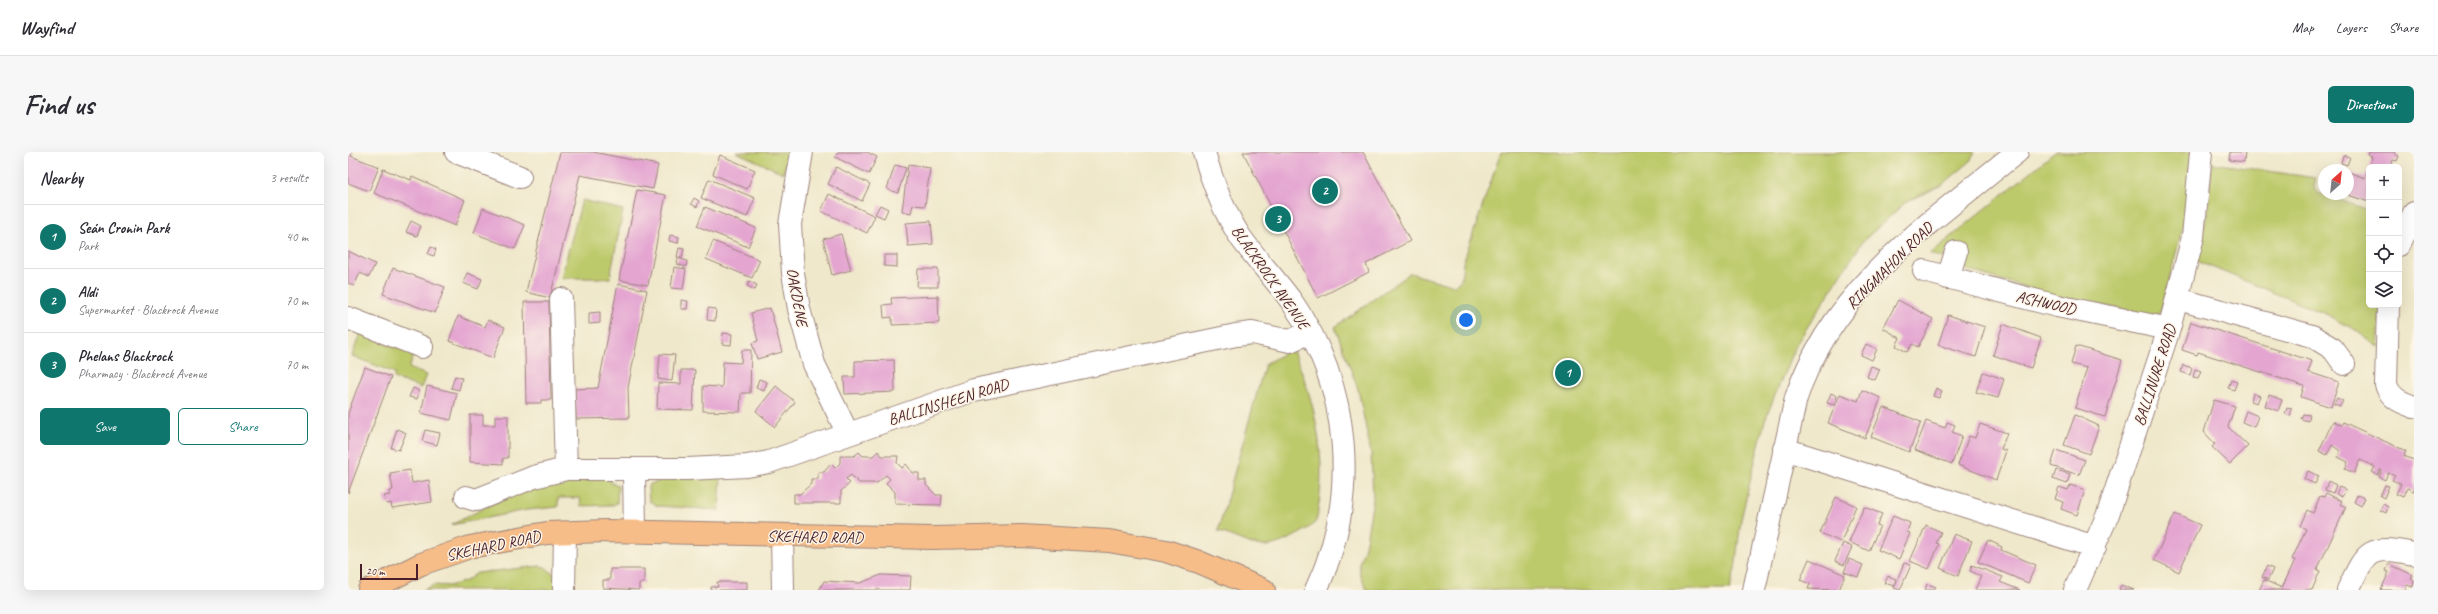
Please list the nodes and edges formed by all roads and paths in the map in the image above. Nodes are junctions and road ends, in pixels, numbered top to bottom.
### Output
1 (456, 152) edge
2 (802, 152) edge
3 (1204, 152) edge
4 (2017, 152) edge
5 (2202, 152) edge
6 (520, 177) dead end
7 (2414, 213) edge
8 (2402, 239) edge
9 (1956, 252) dead end
10 (1924, 271) dead end
11 (1948, 278) junction
12 (561, 299) dead end
13 (2178, 299) junction
14 (2388, 308) edge
15 (348, 319) edge
16 (2169, 329) junction
17 (1310, 332) junction
18 (422, 347) dead end
19 (2344, 364) dead end
20 (2414, 406) edge
21 (848, 434) junction
22 (1784, 449) junction
23 (566, 469) junction
24 (634, 470) junction
25 (466, 497) dead end
26 (635, 531) junction
27 (565, 533) junction
28 (782, 535) junction
29 (2096, 547) junction
30 (2414, 554) edge
31 (369, 590) edge
32 (564, 590) edge
33 (783, 590) edge
34 (1264, 590) edge
35 (1316, 590) edge
36 (1754, 590) edge
37 (2076, 590) edge
38 (2348, 590) edge

1 - 6 street
2 - 21 street, OAKDENE
3 - 17 street, BLACKROCK AVENUE
4 - 22 street, RINGMAHON ROAD
5 - 13 street, BALLINURE ROAD
7 - 8 street
9 - 11 street
10 - 11 street, ASHWOOD
11 - 16 street, ASHWOOD
12 - 23 street
13 - 16 street, BALLINURE ROAD
13 - 19 street
14 - 20 street
15 - 18 street
16 - 29 street, BALLINURE ROAD
17 - 21 street, BALLINSHEEN ROAD
17 - 35 street, BLACKROCK AVENUE
21 - 24 street, BALLINSHEEN ROAD
22 - 29 street
22 - 36 street, RINGMAHON ROAD
23 - 24 street, BALLINSHEEN ROAD
23 - 25 street, BALLINSHEEN ROAD
24 - 26 street
26 - 27 main road, SKEHARD ROAD
26 - 28 main road, SKEHARD ROAD
27 - 31 main road, SKEHARD ROAD
27 - 32 street
28 - 33 street
28 - 34 main road, SKEHARD ROAD
29 - 37 street, BALLINURE ROAD
30 - 38 street

